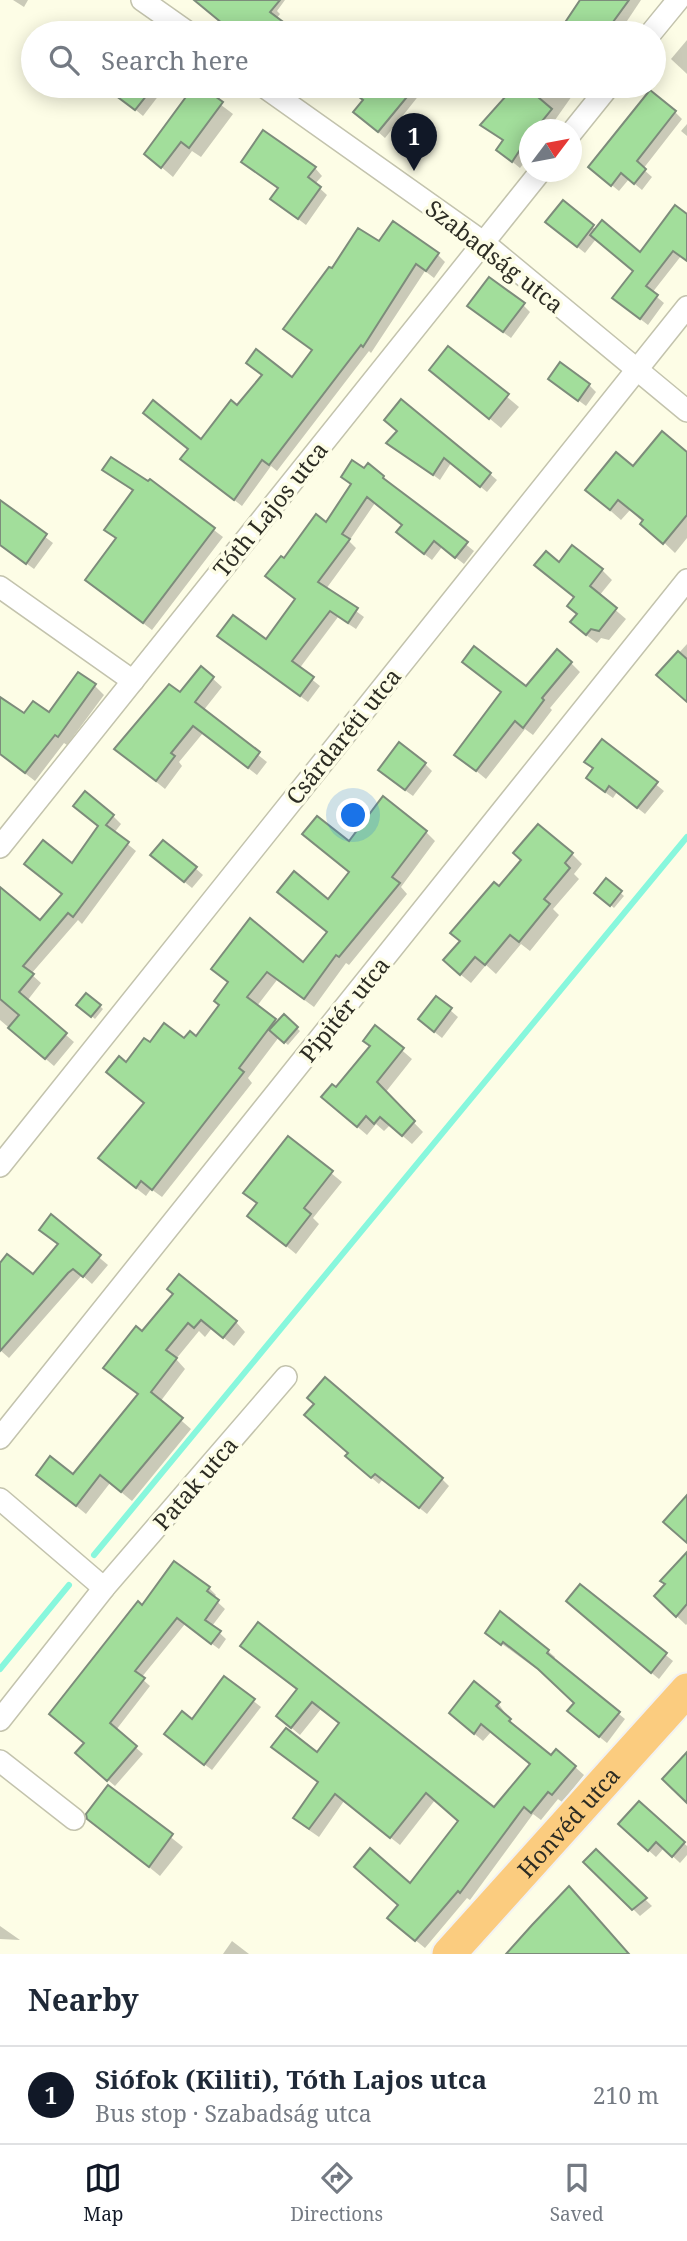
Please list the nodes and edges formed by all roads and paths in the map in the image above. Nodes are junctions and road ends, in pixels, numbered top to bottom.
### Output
1 (142, 0) edge
2 (678, 0) edge
3 (172, 21) edge
4 (661, 21) edge
5 (280, 98) edge
6 (599, 98) edge
7 (582, 120) edge
8 (532, 182) edge
9 (483, 242) junction
10 (687, 307) edge
11 (636, 369) junction
12 (687, 411) edge
13 (687, 580) edge
14 (0, 587) edge
15 (133, 681) junction
16 (0, 847) edge
17 (0, 1166) edge
18 (286, 1377) dead end
19 (0, 1438) edge
20 (0, 1499) edge
21 (104, 1588) junction
22 (683, 1700) edge
23 (0, 1720) edge
24 (0, 1761) edge
25 (74, 1819) dead end
26 (449, 1954) edge

1 - 3 street
2 - 4 street
5 - 9 street, Szabadság utca
6 - 7 street
8 - 9 street, Tóth Lajos utca
9 - 11 street, Szabadság utca
9 - 15 street, Tóth Lajos utca
10 - 11 street, Csárdaréti utca
11 - 12 street, Szabadság utca
11 - 17 street, Csárdaréti utca
13 - 19 street, Pipitér utca
14 - 15 street
15 - 16 street, Tóth Lajos utca
18 - 21 street, Patak utca
20 - 21 street
21 - 23 street, Patak utca
22 - 26 main road, Honvéd utca
24 - 25 street

